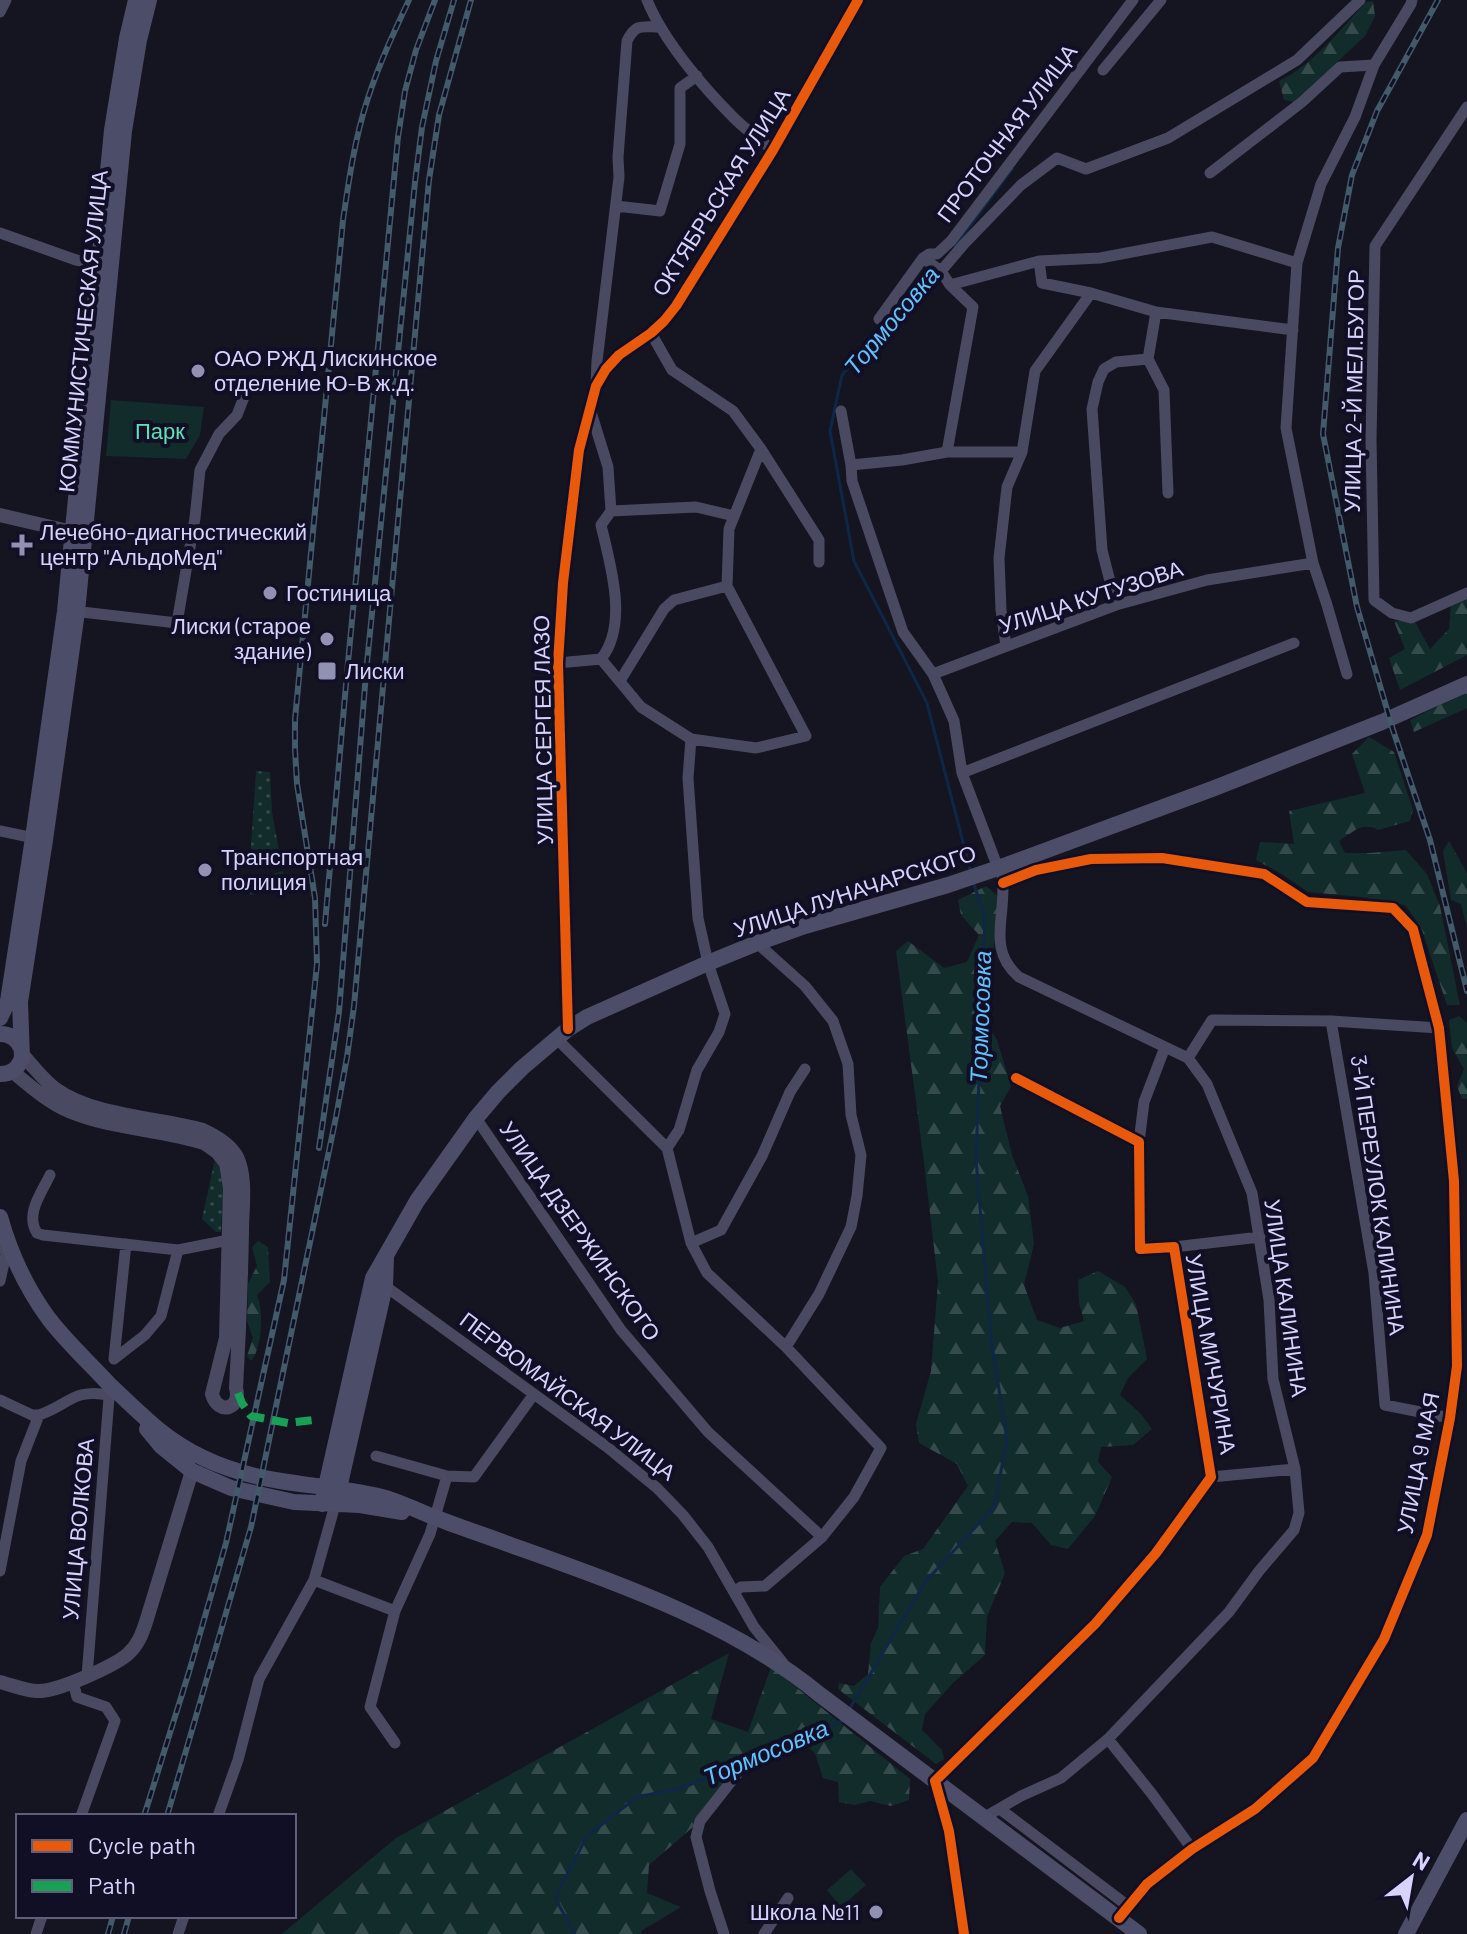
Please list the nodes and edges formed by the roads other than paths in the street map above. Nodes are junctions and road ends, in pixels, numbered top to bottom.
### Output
1 (6, 0) edge
2 (136, 0) edge
3 (149, 0) edge
4 (647, 0) edge
5 (858, 0) edge
6 (1133, 0) edge
7 (1161, 0) edge
8 (1360, 0) edge
9 (1412, 1) edge
10 (0, 12) edge
11 (660, 27) junction
12 (1374, 65) junction
13 (1103, 70) dead end
14 (697, 76) junction
15 (1467, 107) edge
16 (773, 150) junction
17 (1210, 173) dead end
18 (616, 206) junction
19 (0, 233) edge
20 (923, 258) junction
21 (1039, 261) junction
22 (1297, 263) junction
23 (105, 265) junction
24 (941, 271) junction
25 (950, 285) junction
26 (1091, 293) junction
27 (1156, 312) junction
28 (879, 319) dead end
29 (1293, 330) junction
30 (651, 333) junction
31 (1148, 359) junction
32 (596, 386) junction
33 (246, 392) dead end
34 (589, 407) junction
35 (841, 411) dead end
36 (761, 449) junction
37 (947, 452) junction
38 (1006, 452) junction
39 (1022, 452) junction
40 (851, 465) junction
41 (1007, 487) junction
42 (1168, 493) dead end
43 (611, 511) junction
44 (0, 515) edge
45 (734, 516) junction
46 (79, 534) junction
47 (819, 562) dead end
48 (1313, 563) junction
49 (727, 586) junction
50 (1467, 593) edge
51 (1116, 605) junction
52 (71, 611) junction
53 (1294, 643) dead end
54 (1006, 646) junction
55 (601, 659) junction
56 (558, 663) junction
57 (933, 674) junction
58 (1347, 674) dead end
59 (620, 681) junction
60 (1467, 684) edge
61 (691, 739) junction
62 (962, 773) junction
63 (0, 831) edge
64 (39, 839) junction
65 (1001, 872) junction
66 (757, 943) junction
67 (708, 963) junction
68 (0, 1018) edge
69 (1331, 1021) junction
70 (1439, 1028) junction
71 (562, 1033) junction
72 (0, 1034) edge
73 (1165, 1047) junction
74 (22, 1051) junction
75 (1188, 1058) junction
76 (805, 1069) dead end
77 (4, 1075) edge
78 (1016, 1078) dead end
79 (476, 1118) junction
80 (1139, 1142) junction
81 (667, 1148) junction
82 (50, 1175) dead end
83 (1454, 1181) junction
84 (1467, 1186) edge
85 (0, 1217) edge
86 (1260, 1237) junction
87 (0, 1240) edge
88 (229, 1240) junction
89 (691, 1243) junction
90 (126, 1244) junction
91 (1174, 1247) junction
92 (178, 1250) junction
93 (0, 1281) edge
94 (379, 1282) junction
95 (786, 1347) junction
96 (213, 1388) junction
97 (236, 1388) junction
98 (109, 1390) junction
99 (534, 1394) junction
100 (0, 1400) edge
101 (39, 1415) junction
102 (1450, 1418) junction
103 (376, 1456) dead end
104 (1295, 1469) junction
105 (192, 1471) junction
106 (447, 1476) junction
107 (1211, 1477) junction
108 (332, 1488) junction
109 (328, 1505) junction
110 (435, 1518) junction
111 (822, 1537) junction
112 (0, 1571) edge
113 (314, 1580) junction
114 (734, 1592) junction
115 (395, 1611) junction
116 (792, 1672) junction
117 (80, 1679) junction
118 (0, 1682) edge
119 (1108, 1739) junction
120 (395, 1743) dead end
121 (737, 1774) dead end
122 (935, 1781) junction
123 (992, 1813) junction
124 (82, 1814) edge
125 (219, 1814) edge
126 (1467, 1820) edge
127 (1192, 1849) junction
128 (788, 1898) dead end
129 (1123, 1912) junction
130 (724, 1934) edge
131 (764, 1934) edge
132 (964, 1934) edge
133 (1139, 1934) edge
134 (1406, 1934) edge

1 - 10 street
2 - 23 main road, КОММУНИСТИЧЕСКАЯ УЛИЦА
3 - 23 main road, КОММУНИСТИЧЕСКАЯ УЛИЦА
4 - 11 street
5 - 16 street, ОКТЯБРЬСКАЯ УЛИЦА
6 - 20 street, ПРОТОЧНАЯ УЛИЦА
7 - 13 street
8 - 24 street
9 - 12 street
11 - 14 street
11 - 18 street
12 - 17 street
12 - 22 street
14 - 16 street
14 - 18 street
15 - 50 street, УЛИЦА 2-Й МЕЛ.БУГОР
16 - 30 street, ОКТЯБРЬСКАЯ УЛИЦА
18 - 32 street
19 - 23 street
20 - 24 street
20 - 28 street, ПРОТОЧНАЯ УЛИЦА
21 - 22 street
21 - 25 street
21 - 26 street
22 - 29 street
23 - 46 main road, КОММУНИСТИЧЕСКАЯ УЛИЦА
24 - 25 street
25 - 37 street
26 - 27 street
26 - 39 street
27 - 29 street
27 - 31 street
29 - 48 street
30 - 32 street, ОКТЯБРЬСКАЯ УЛИЦА
30 - 36 street
31 - 42 street
31 - 51 street
32 - 34 street, УЛИЦА СЕРГЕЯ ЛАЗО
33 - 52 street
34 - 43 street
34 - 56 street, УЛИЦА СЕРГЕЯ ЛАЗО
35 - 40 street
36 - 45 street
36 - 47 street
37 - 38 street
37 - 40 street
38 - 39 street
38 - 41 street
39 - 41 street
40 - 57 street
41 - 54 street
43 - 45 street
43 - 55 street
44 - 46 street
45 - 49 street
46 - 52 main road, КОММУНИСТИЧЕСКАЯ УЛИЦА
48 - 51 street, УЛИЦА КУТУЗОВА
48 - 58 street
49 - 59 street
49 - 61 street
51 - 54 street, УЛИЦА КУТУЗОВА
52 - 64 main road, КОММУНИСТИЧЕСКАЯ УЛИЦА
53 - 62 street
54 - 57 street, УЛИЦА КУТУЗОВА
55 - 56 street, УЛИЦА СЕРГЕЯ ЛАЗО
55 - 59 street
56 - 71 street, УЛИЦА СЕРГЕЯ ЛАЗО
57 - 62 street
59 - 61 street
60 - 65 main road, УЛИЦА ЛУНАЧАРСКОГО
61 - 67 street
62 - 65 street
63 - 64 street
64 - 68 main road, КОММУНИСТИЧЕСКАЯ УЛИЦА
64 - 74 main road, КОММУНИСТИЧЕСКАЯ УЛИЦА
65 - 66 main road, УЛИЦА ЛУНАЧАРСКОГО
65 - 70 street, УЛИЦА 9 МАЯ
65 - 73 street
66 - 67 main road, УЛИЦА ЛУНАЧАРСКОГО
66 - 95 street
67 - 71 main road, УЛИЦА ЛУНАЧАРСКОГО
67 - 81 street
69 - 70 street, 3-Й ПЕРЕУЛОК КАЛИНИНА
69 - 75 street, 3-Й ПЕРЕУЛОК КАЛИНИНА
69 - 102 street, 3-Й ПЕРЕУЛОК КАЛИНИНА
70 - 83 street, УЛИЦА 9 МАЯ
71 - 79 main road, УЛИЦА ЛУНАЧАРСКОГО
71 - 81 street
72 - 74 main road
73 - 75 street
73 - 80 street
74 - 77 main road
74 - 97 street
75 - 86 street, УЛИЦА КАЛИНИНА
76 - 89 street
77 - 88 street
78 - 80 street
79 - 94 main road, УЛИЦА ЛУНАЧАРСКОГО
79 - 111 street, УЛИЦА ДЗЕРЖИНСКОГО
80 - 91 street, УЛИЦА МИЧУРИНА
81 - 89 street
82 - 90 street
83 - 84 street
83 - 102 street, УЛИЦА 9 МАЯ
85 - 98 main road
86 - 91 street
86 - 104 street, УЛИЦА КАЛИНИНА
87 - 93 street
88 - 92 street
88 - 96 street
89 - 95 street
90 - 92 street
90 - 92 street
91 - 107 street, УЛИЦА МИЧУРИНА
94 - 99 street, ПЕРВОМАЙСКАЯ УЛИЦА
94 - 108 main road
95 - 111 street
96 - 97 street
96 - 97 street
98 - 101 street
98 - 105 main road
98 - 108 main road, ПЕРВОМАЙСКАЯ УЛИЦА
98 - 117 street, УЛИЦА ВОЛКОВА
99 - 106 street
99 - 114 street, ПЕРВОМАЙСКАЯ УЛИЦА
100 - 101 street
101 - 112 street
102 - 127 street, УЛИЦА 9 МАЯ
103 - 106 street
104 - 107 street
104 - 119 street, УЛИЦА КАЛИНИНА
105 - 109 main road, ПЕРВОМАЙСКАЯ УЛИЦА
105 - 117 street
106 - 110 street
107 - 122 street, УЛИЦА МИЧУРИНА
108 - 109 main road
108 - 110 main road, ПЕРВОМАЙСКАЯ УЛИЦА
109 - 110 main road, ПЕРВОМАЙСКАЯ УЛИЦА
109 - 113 street
110 - 115 street
110 - 116 main road, ПЕРВОМАЙСКАЯ УЛИЦА
111 - 114 street
113 - 115 street
113 - 125 street
114 - 116 street, ПЕРВОМАЙСКАЯ УЛИЦА
115 - 120 street
116 - 122 main road, ПЕРВОМАЙСКАЯ УЛИЦА
117 - 118 street
117 - 124 street
119 - 123 street, УЛИЦА КАЛИНИНА
119 - 127 street
121 - 130 street
122 - 123 main road, ПЕРВОМАЙСКАЯ УЛИЦА
122 - 132 street
123 - 129 main road, ПЕРВОМАЙСКАЯ УЛИЦА
126 - 134 main road
127 - 129 street, УЛИЦА 9 МАЯ
128 - 131 street
129 - 133 main road, ПЕРВОМАЙСКАЯ УЛИЦА

